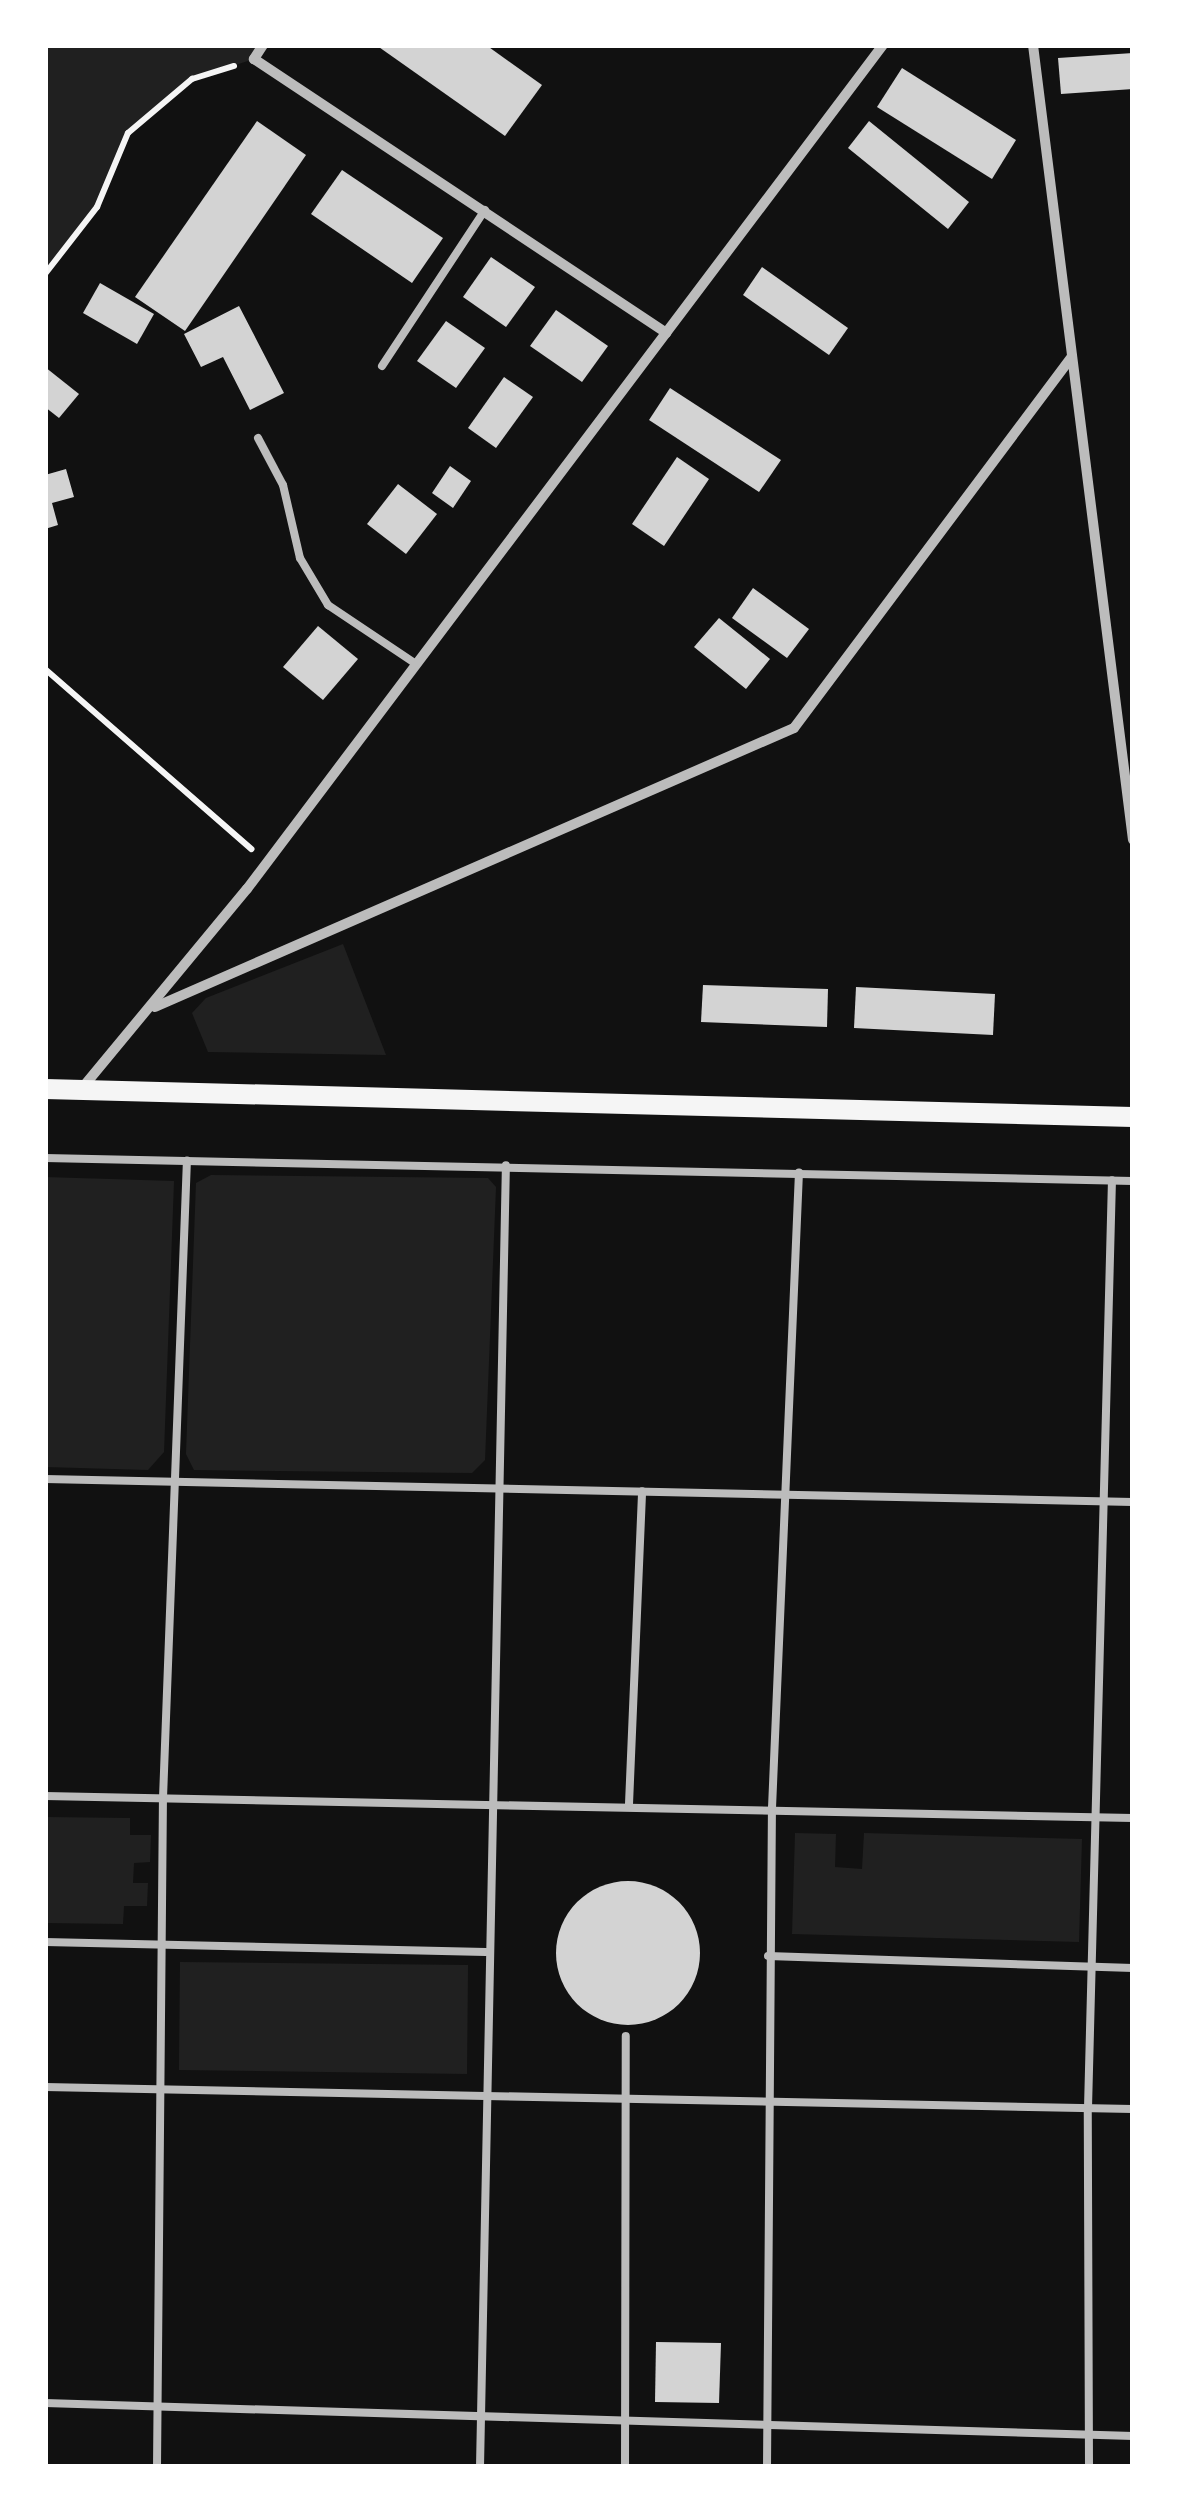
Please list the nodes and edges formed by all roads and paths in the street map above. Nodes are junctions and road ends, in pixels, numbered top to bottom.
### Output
1 (263, 45) edge
2 (882, 45) edge
3 (1033, 45) edge
4 (254, 59) junction
5 (485, 210) junction
6 (45, 274) edge
7 (666, 332) junction
8 (1072, 357) junction
9 (382, 366) dead end
10 (258, 438) dead end
11 (416, 664) junction
12 (45, 669) edge
13 (1133, 840) edge
14 (268, 862) junction
15 (150, 1009) junction
16 (45, 1089) edge
17 (81, 1090) junction
18 (1133, 1117) edge
19 (45, 1158) edge
20 (187, 1160) junction
21 (506, 1165) junction
22 (799, 1172) junction
23 (1112, 1180) junction
24 (1133, 1181) edge
25 (45, 1478) edge
26 (175, 1482) junction
27 (642, 1491) junction
28 (495, 1492) junction
29 (788, 1493) junction
30 (1103, 1501) junction
31 (1133, 1502) edge
32 (45, 1796) edge
33 (163, 1798) junction
34 (490, 1799) junction
35 (628, 1804) junction
36 (772, 1808) junction
37 (1096, 1818) junction
38 (1133, 1818) edge
39 (45, 1942) edge
40 (163, 1944) junction
41 (486, 1952) junction
42 (768, 1956) junction
43 (1092, 1967) junction
44 (1133, 1968) edge
45 (626, 2036) dead end
46 (45, 2087) edge
47 (164, 2090) junction
48 (485, 2092) junction
49 (626, 2095) junction
50 (766, 2098) junction
51 (1088, 2108) junction
52 (1133, 2109) edge
53 (45, 2403) edge
54 (159, 2405) junction
55 (480, 2417) junction
56 (626, 2422) junction
57 (768, 2424) junction
58 (1089, 2435) junction
59 (1133, 2436) edge
60 (157, 2467) edge
61 (480, 2467) edge
62 (625, 2467) edge
63 (767, 2467) edge
64 (1089, 2467) edge

1 - 4 street
2 - 7 street
3 - 8 street
4 - 5 street
4 - 6 path
5 - 7 street
5 - 9 lane
7 - 11 street
8 - 13 street
8 - 15 street
10 - 11 lane
11 - 14 street
12 - 14 path
14 - 15 street
15 - 17 street
16 - 17 main road
17 - 18 main road
19 - 20 lane
20 - 21 lane
20 - 26 lane
21 - 22 lane
21 - 28 lane
22 - 23 lane
22 - 29 lane
23 - 24 lane
23 - 30 lane
25 - 26 lane
26 - 28 lane
26 - 33 lane
27 - 28 lane
27 - 29 lane
27 - 35 lane
28 - 34 lane
29 - 30 lane
29 - 36 lane
30 - 31 lane
30 - 37 lane
32 - 33 lane
33 - 34 lane
33 - 40 lane
34 - 35 lane
34 - 41 lane
35 - 36 lane
36 - 37 lane
36 - 42 lane
37 - 38 lane
37 - 43 lane
39 - 40 lane
40 - 41 lane
40 - 47 lane
41 - 48 lane
42 - 43 lane
42 - 50 lane
43 - 44 lane
43 - 51 lane
45 - 49 lane
46 - 47 lane
47 - 48 lane
47 - 54 lane
48 - 49 lane
48 - 55 lane
49 - 50 lane
49 - 56 lane
50 - 51 lane
50 - 57 lane
51 - 52 lane
51 - 58 lane
53 - 54 lane
54 - 55 lane
54 - 60 lane
55 - 56 lane
55 - 61 lane
56 - 57 lane
56 - 62 lane
57 - 58 lane
57 - 63 lane
58 - 59 lane
58 - 64 lane

